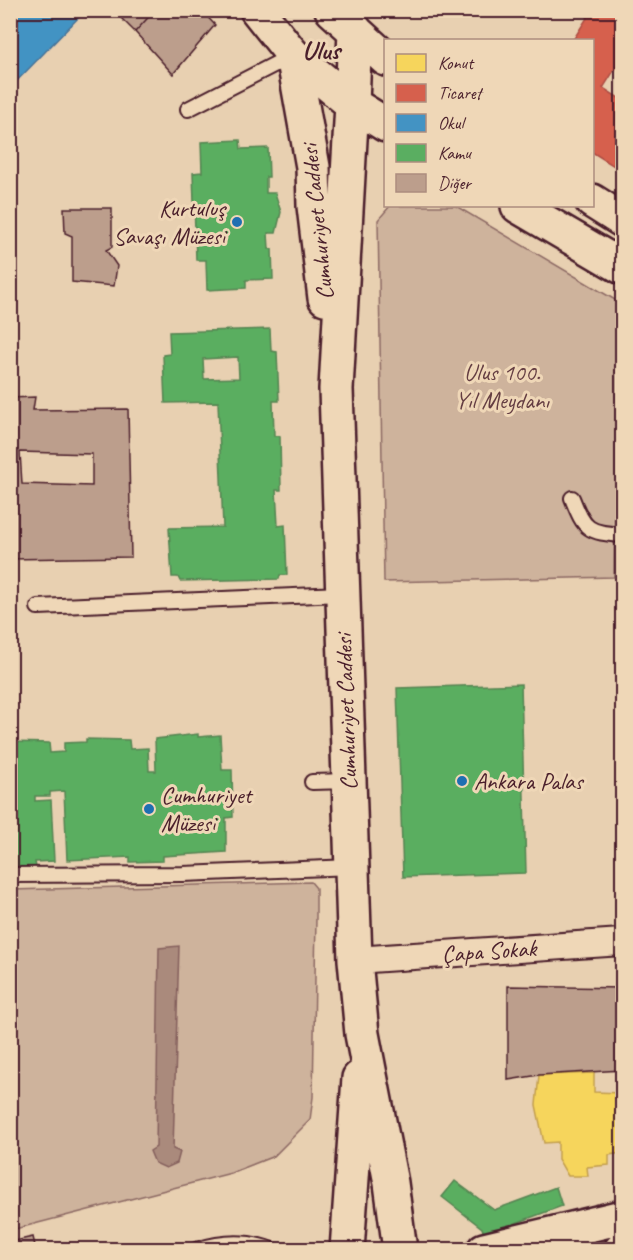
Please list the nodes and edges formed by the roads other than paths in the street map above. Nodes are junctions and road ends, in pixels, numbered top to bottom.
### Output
1 (257, 10) edge
2 (289, 10) edge
3 (346, 17) edge
4 (293, 56) junction
5 (384, 57) edge
6 (352, 104) junction
7 (188, 109) dead end
8 (384, 124) edge
9 (594, 202) edge
10 (520, 207) edge
11 (622, 220) edge
12 (622, 267) edge
13 (336, 389) junction
14 (572, 498) dead end
15 (622, 535) edge
16 (341, 594) junction
17 (38, 607) dead end
18 (349, 781) junction
19 (312, 782) dead end
20 (352, 867) junction
21 (10, 875) edge
22 (622, 942) edge
23 (355, 960) junction
24 (362, 1034) junction
25 (622, 1217) edge
26 (196, 1250) edge
27 (272, 1250) edge
28 (347, 1250) edge
29 (400, 1250) edge
30 (484, 1250) edge

1 - 4 main road
2 - 4 main road, Cumhuriyet Caddesi
3 - 5 main road
3 - 6 main road, Cumhuriyet Caddesi
4 - 6 main road
4 - 7 lane
4 - 13 main road, Cumhuriyet Caddesi
6 - 8 main road
6 - 13 main road, Cumhuriyet Caddesi
9 - 11 main road
10 - 12 main road
13 - 16 main road, Cumhuriyet Caddesi
14 - 15 lane
16 - 17 lane
16 - 18 main road, Cumhuriyet Caddesi
18 - 19 lane
18 - 20 main road, Cumhuriyet Caddesi
20 - 21 lane
20 - 23 main road, Cumhuriyet Caddesi
22 - 23 street, Çapa Sokak
23 - 24 main road, Cumhuriyet Caddesi
24 - 28 main road, Cumhuriyet Caddesi
24 - 29 main road, Cumhuriyet Caddesi
25 - 30 main road
26 - 27 lane

